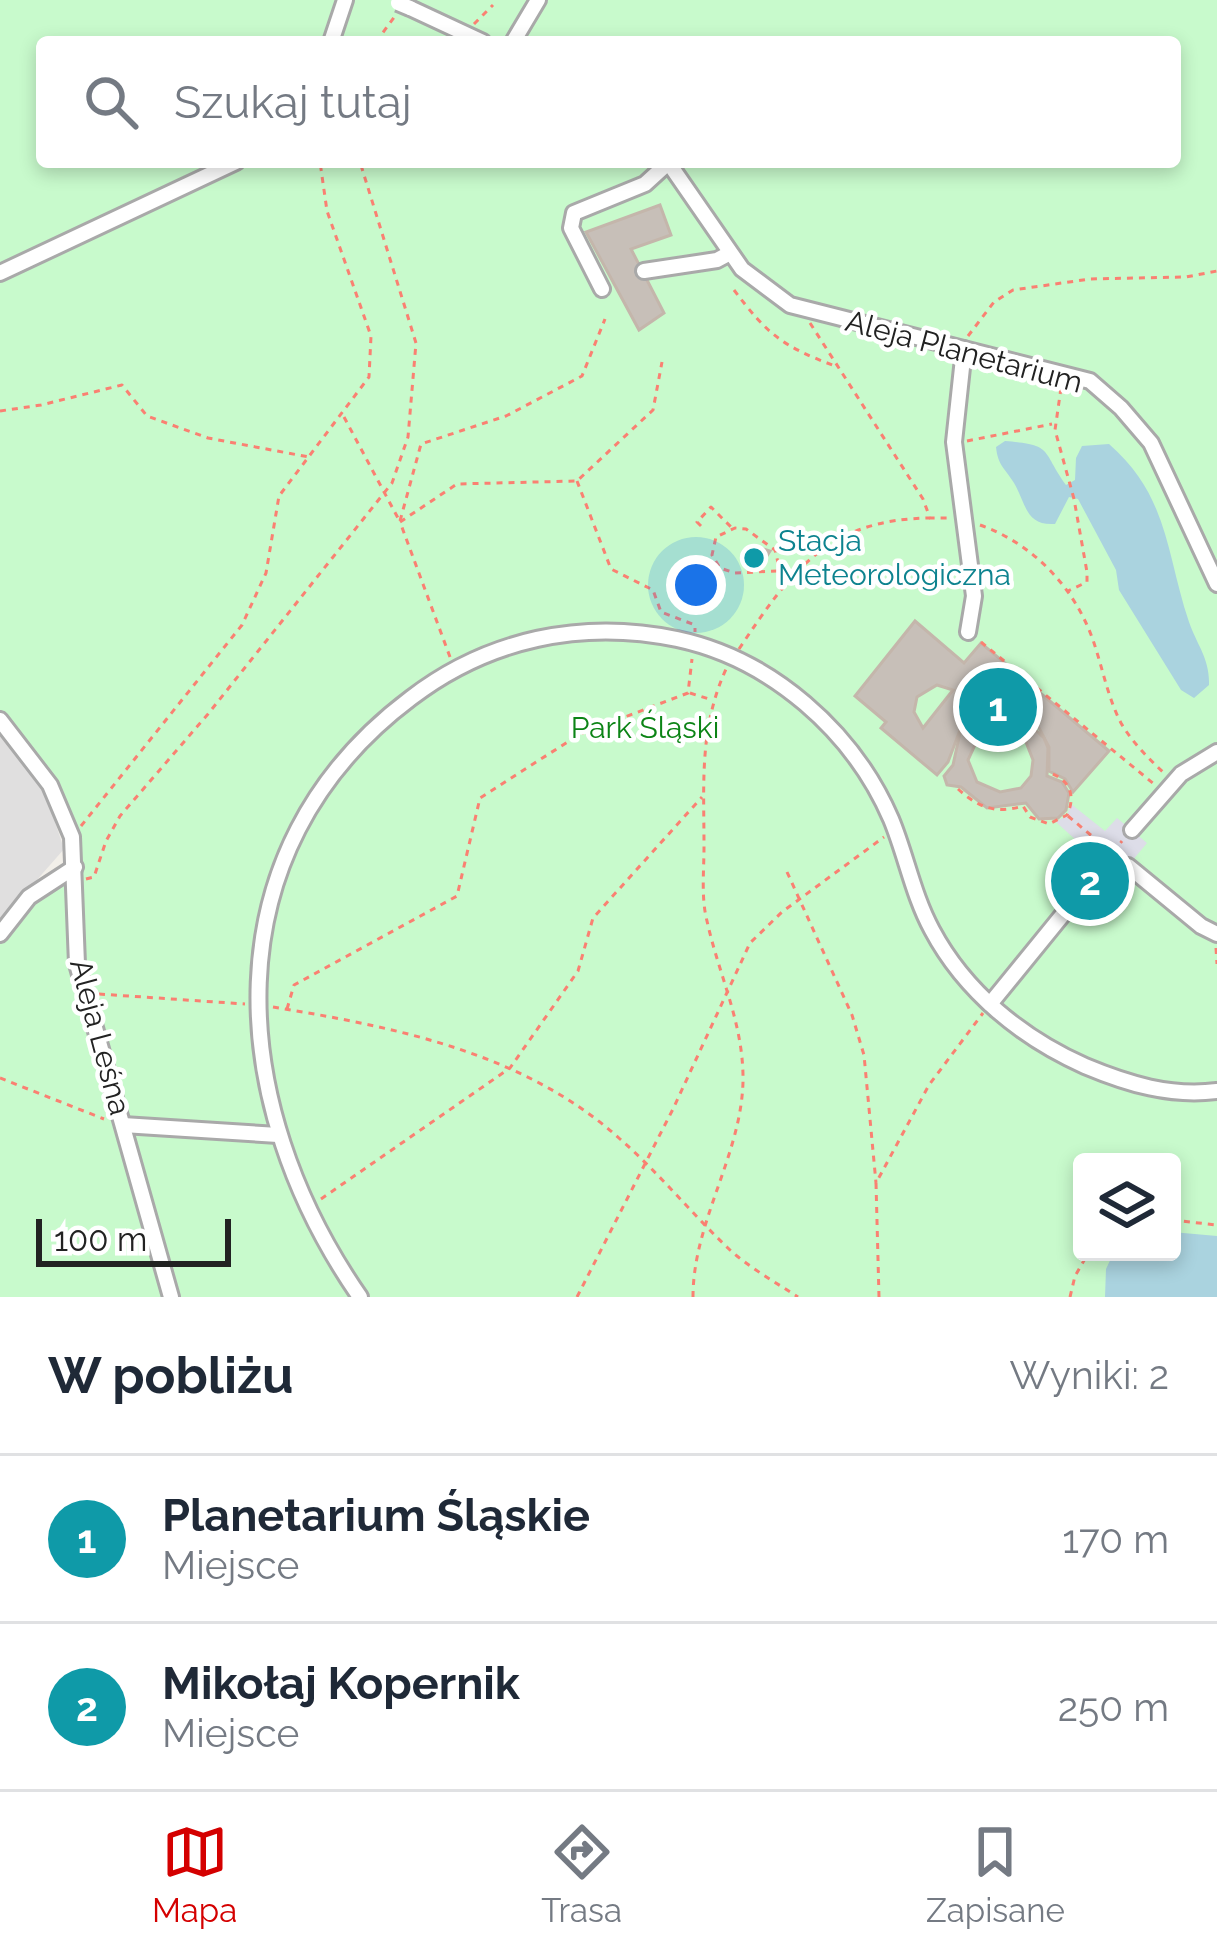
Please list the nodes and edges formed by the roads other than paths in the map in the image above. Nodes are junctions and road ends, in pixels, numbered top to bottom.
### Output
1 (346, 0) edge
2 (538, 0) edge
3 (399, 6) edge
4 (333, 36) edge
5 (469, 36) edge
6 (517, 36) edge
7 (223, 168) edge
8 (662, 168) edge
9 (672, 168) edge
10 (730, 253) junction
11 (644, 271) dead end
12 (0, 273) edge
13 (602, 289) dead end
14 (964, 349) junction
15 (1217, 584) edge
16 (968, 632) road end
17 (0, 720) edge
18 (1217, 752) edge
19 (1132, 830) road end
20 (1128, 866) dead end
21 (76, 874) junction
22 (1076, 898) road end
23 (0, 934) edge
24 (1217, 936) edge
25 (990, 1004) junction
26 (1217, 1091) edge
27 (124, 1125) junction
28 (278, 1135) junction
29 (171, 1297) edge
30 (360, 1297) edge

1 - 4 street
2 - 6 street
3 - 5 street
7 - 12 street
8 - 13 street
9 - 10 street, Aleja Planetarium
10 - 11 street
10 - 14 street, Aleja Planetarium
14 - 15 street, Aleja Planetarium
14 - 16 street
17 - 21 street, Aleja Leśna
18 - 19 street
20 - 24 street
21 - 23 street
21 - 27 street, Aleja Leśna
22 - 25 street
25 - 26 street
25 - 28 street
27 - 28 street
27 - 29 street, Aleja Leśna
28 - 30 street

